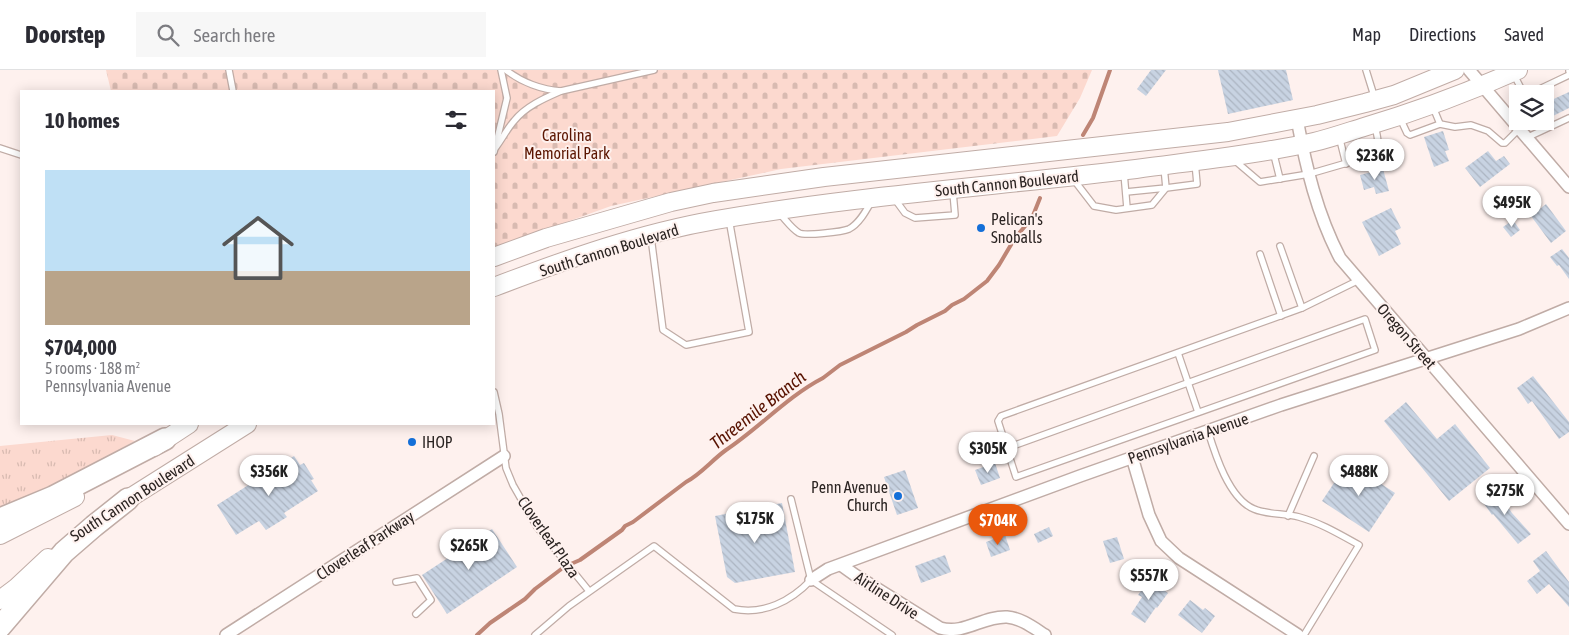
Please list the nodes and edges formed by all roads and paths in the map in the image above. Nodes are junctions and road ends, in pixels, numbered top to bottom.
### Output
1 (229, 70) edge
2 (502, 70) edge
3 (506, 70) edge
4 (654, 70) edge
5 (1366, 70) edge
6 (1455, 70) edge
7 (1469, 70) edge
8 (1515, 71) edge
9 (1569, 75) edge
10 (1520, 85) edge
11 (1548, 85) edge
12 (1482, 86) junction
13 (234, 90) edge
14 (561, 91) junction
15 (1375, 100) junction
16 (1433, 105) junction
17 (1509, 110) edge
18 (1399, 116) junction
19 (1569, 118) edge
20 (1297, 119) junction
21 (1374, 124) junction
22 (1440, 124) junction
23 (1521, 130) edge
24 (1338, 134) junction
25 (1523, 134) junction
26 (1301, 144) junction
27 (0, 148) edge
28 (1273, 149) junction
29 (495, 150) edge
30 (20, 156) edge
31 (1230, 157) junction
32 (1195, 162) junction
33 (1346, 164) junction
34 (1164, 165) junction
35 (1124, 170) junction
36 (1309, 174) junction
37 (1071, 177) junction
38 (1280, 179) junction
39 (1569, 187) edge
40 (1166, 188) junction
41 (953, 189) junction
42 (1126, 192) junction
43 (893, 196) junction
44 (873, 198) junction
45 (1127, 208) junction
46 (777, 210) junction
47 (728, 218) junction
48 (650, 235) junction
49 (1280, 246) dead end
50 (1260, 254) dead end
51 (495, 257) edge
52 (1359, 280) junction
53 (495, 287) edge
54 (1302, 308) junction
55 (1569, 308) edge
56 (1281, 316) junction
57 (1178, 353) junction
58 (1426, 359) junction
59 (1188, 383) junction
60 (495, 396) edge
61 (1198, 412) junction
62 (187, 425) edge
63 (245, 425) edge
64 (1208, 431) junction
65 (165, 439) junction
66 (1007, 448) junction
67 (504, 456) junction
68 (1314, 456) dead end
69 (1132, 457) junction
70 (128, 499) junction
71 (792, 499) dead end
72 (1288, 516) junction
73 (0, 518) edge
74 (1569, 524) edge
75 (0, 535) edge
76 (841, 564) junction
77 (811, 580) junction
78 (396, 582) dead end
79 (589, 591) junction
80 (0, 600) edge
81 (416, 614) dead end
82 (0, 627) edge
83 (226, 635) edge
84 (535, 635) edge
85 (892, 635) edge
86 (1046, 635) edge
87 (1298, 635) edge
88 (1304, 635) edge

1 - 13 lane
2 - 29 lane
3 - 14 lane
4 - 14 lane
5 - 15 lane
6 - 15 main road, South Cannon Boulevard
7 - 12 street
8 - 10 lane
8 - 12 main road, South Cannon Boulevard
9 - 11 lane
12 - 16 main road, South Cannon Boulevard
12 - 17 street
14 - 29 lane
15 - 20 main road, South Cannon Boulevard
16 - 18 main road, South Cannon Boulevard
16 - 22 lane
18 - 21 main road, South Cannon Boulevard
18 - 22 lane
19 - 25 lane
20 - 26 street, Oregon Street
20 - 51 main road, South Cannon Boulevard
21 - 24 main road, South Cannon Boulevard
21 - 33 lane
22 - 25 lane
23 - 25 street
24 - 26 main road, South Cannon Boulevard
24 - 33 lane
25 - 39 street
26 - 28 main road, South Cannon Boulevard
26 - 36 street, Oregon Street
27 - 30 lane
28 - 31 main road, South Cannon Boulevard
28 - 38 lane
31 - 32 main road, South Cannon Boulevard
31 - 38 lane
32 - 34 main road, South Cannon Boulevard
32 - 40 lane
33 - 36 lane
34 - 35 main road, South Cannon Boulevard
34 - 40 lane
35 - 37 main road, South Cannon Boulevard
35 - 42 lane
36 - 38 lane
36 - 52 street, Oregon Street
37 - 41 main road, South Cannon Boulevard
37 - 45 lane
40 - 42 lane
40 - 45 lane
41 - 43 main road, South Cannon Boulevard
41 - 43 lane
42 - 45 lane
43 - 44 main road, South Cannon Boulevard
44 - 46 main road, South Cannon Boulevard
44 - 46 lane
46 - 47 main road, South Cannon Boulevard
47 - 48 main road, South Cannon Boulevard
47 - 48 lane
48 - 53 main road, South Cannon Boulevard
49 - 54 lane
50 - 56 lane
52 - 54 lane
52 - 58 street, Oregon Street
54 - 56 lane
55 - 58 street, Pennsylvania Avenue
56 - 57 lane
57 - 59 lane
57 - 66 lane
58 - 64 street, Pennsylvania Avenue
58 - 74 street, Oregon Street
59 - 61 lane
59 - 61 lane
59 - 66 lane
60 - 67 lane, Cloverleaf Plaza
61 - 66 lane
62 - 65 main road, South Cannon Boulevard
63 - 70 main road, South Cannon Boulevard
64 - 69 street, Pennsylvania Avenue
64 - 72 lane
65 - 73 highway
65 - 75 main road, South Cannon Boulevard
67 - 79 lane, Cloverleaf Plaza
67 - 83 street, Cloverleaf Parkway
68 - 72 lane
69 - 76 street, Pennsylvania Avenue
69 - 87 street
70 - 80 main road, South Cannon Boulevard
70 - 82 highway
71 - 77 lane
72 - 88 lane
76 - 77 street, Pennsylvania Avenue
76 - 86 street, Airline Drive
77 - 79 lane, Cloverleaf Plaza
77 - 85 lane
78 - 81 lane
79 - 84 lane, Cloverleaf Plaza

